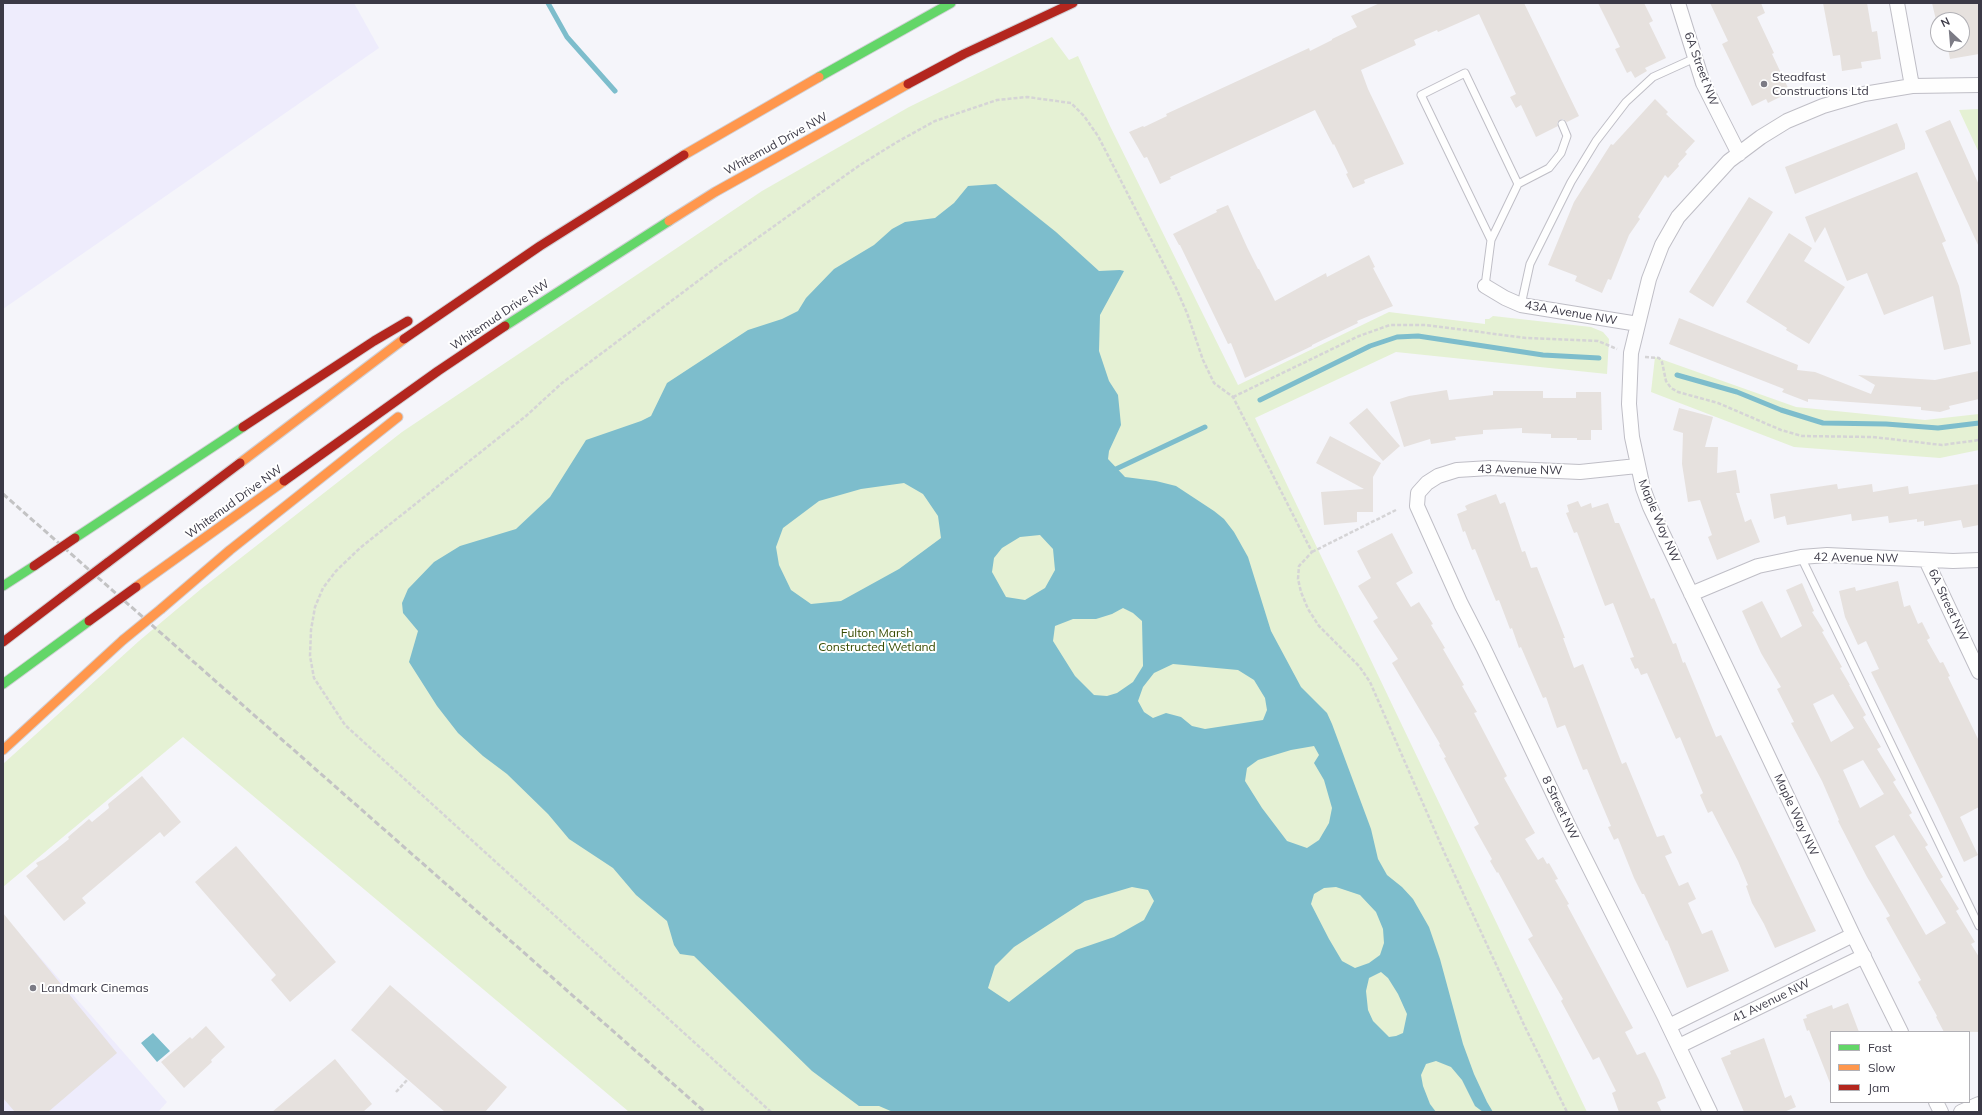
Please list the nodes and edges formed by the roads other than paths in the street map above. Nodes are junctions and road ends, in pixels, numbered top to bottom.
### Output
1 (952, 3) edge
2 (1073, 3) edge
3 (1678, 3) edge
4 (1897, 3) edge
5 (1695, 58) junction
6 (1979, 85) edge
7 (1912, 86) junction
8 (1562, 124) dead end
9 (1739, 154) junction
10 (1518, 184) junction
11 (1491, 240) junction
12 (540, 246) junction
13 (1485, 286) joint
14 (559, 290) junction
15 (436, 305) dead end
16 (1521, 305) junction
17 (416, 317) dead end
18 (1638, 324) junction
19 (461, 367) dead end
20 (405, 411) dead end
21 (1637, 466) junction
22 (1417, 501) joint
23 (1801, 557) junction
24 (1926, 560) junction
25 (1979, 560) edge
26 (3, 586) edge
27 (1691, 594) junction
28 (3, 642) edge
29 (1979, 672) edge
30 (3, 684) edge
31 (3, 750) edge
32 (1979, 926) edge
33 (1853, 935) junction
34 (1864, 956) junction
35 (1669, 1026) junction
36 (1901, 1031) edge
37 (1679, 1046) junction
38 (1937, 1103) edge
39 (1979, 1104) edge
40 (1710, 1112) edge
41 (1942, 1112) edge
42 (1961, 1112) edge

1 - 12 highway
2 - 14 highway, Whitemud Drive NW
3 - 5 street, 6A Street NW
4 - 7 street
5 - 9 street, 6A Street NW
5 - 16 lane
6 - 7 street, Maple Way NW
7 - 9 street, Maple Way NW
8 - 10 lane
9 - 18 street, Maple Way NW
10 - 11 lane
10 - 11 lane
11 - 13 lane
12 - 15 highway
12 - 28 highway, bridge
13 - 16 street, 43A Avenue NW
14 - 19 highway
14 - 30 highway, Whitemud Drive NW, bridge
16 - 18 street, 43A Avenue NW
17 - 26 highway, bridge
18 - 21 street, Maple Way NW
20 - 31 highway, bridge
21 - 22 street, 43 Avenue NW
21 - 27 street, Maple Way NW
22 - 35 street, 8 Street NW
23 - 24 street, 42 Avenue NW
23 - 27 street, 42 Avenue NW
23 - 32 lane
24 - 25 street, 42 Avenue NW
24 - 29 street, 6A Street NW
27 - 33 street, Maple Way NW
33 - 34 street, Maple Way NW
33 - 35 street, 41 Avenue NW
34 - 36 street, Maple Way NW
34 - 37 street, 41 Avenue NW
35 - 37 street, 8 Street NW
37 - 40 street, 8 Street NW
38 - 41 street
39 - 42 street

